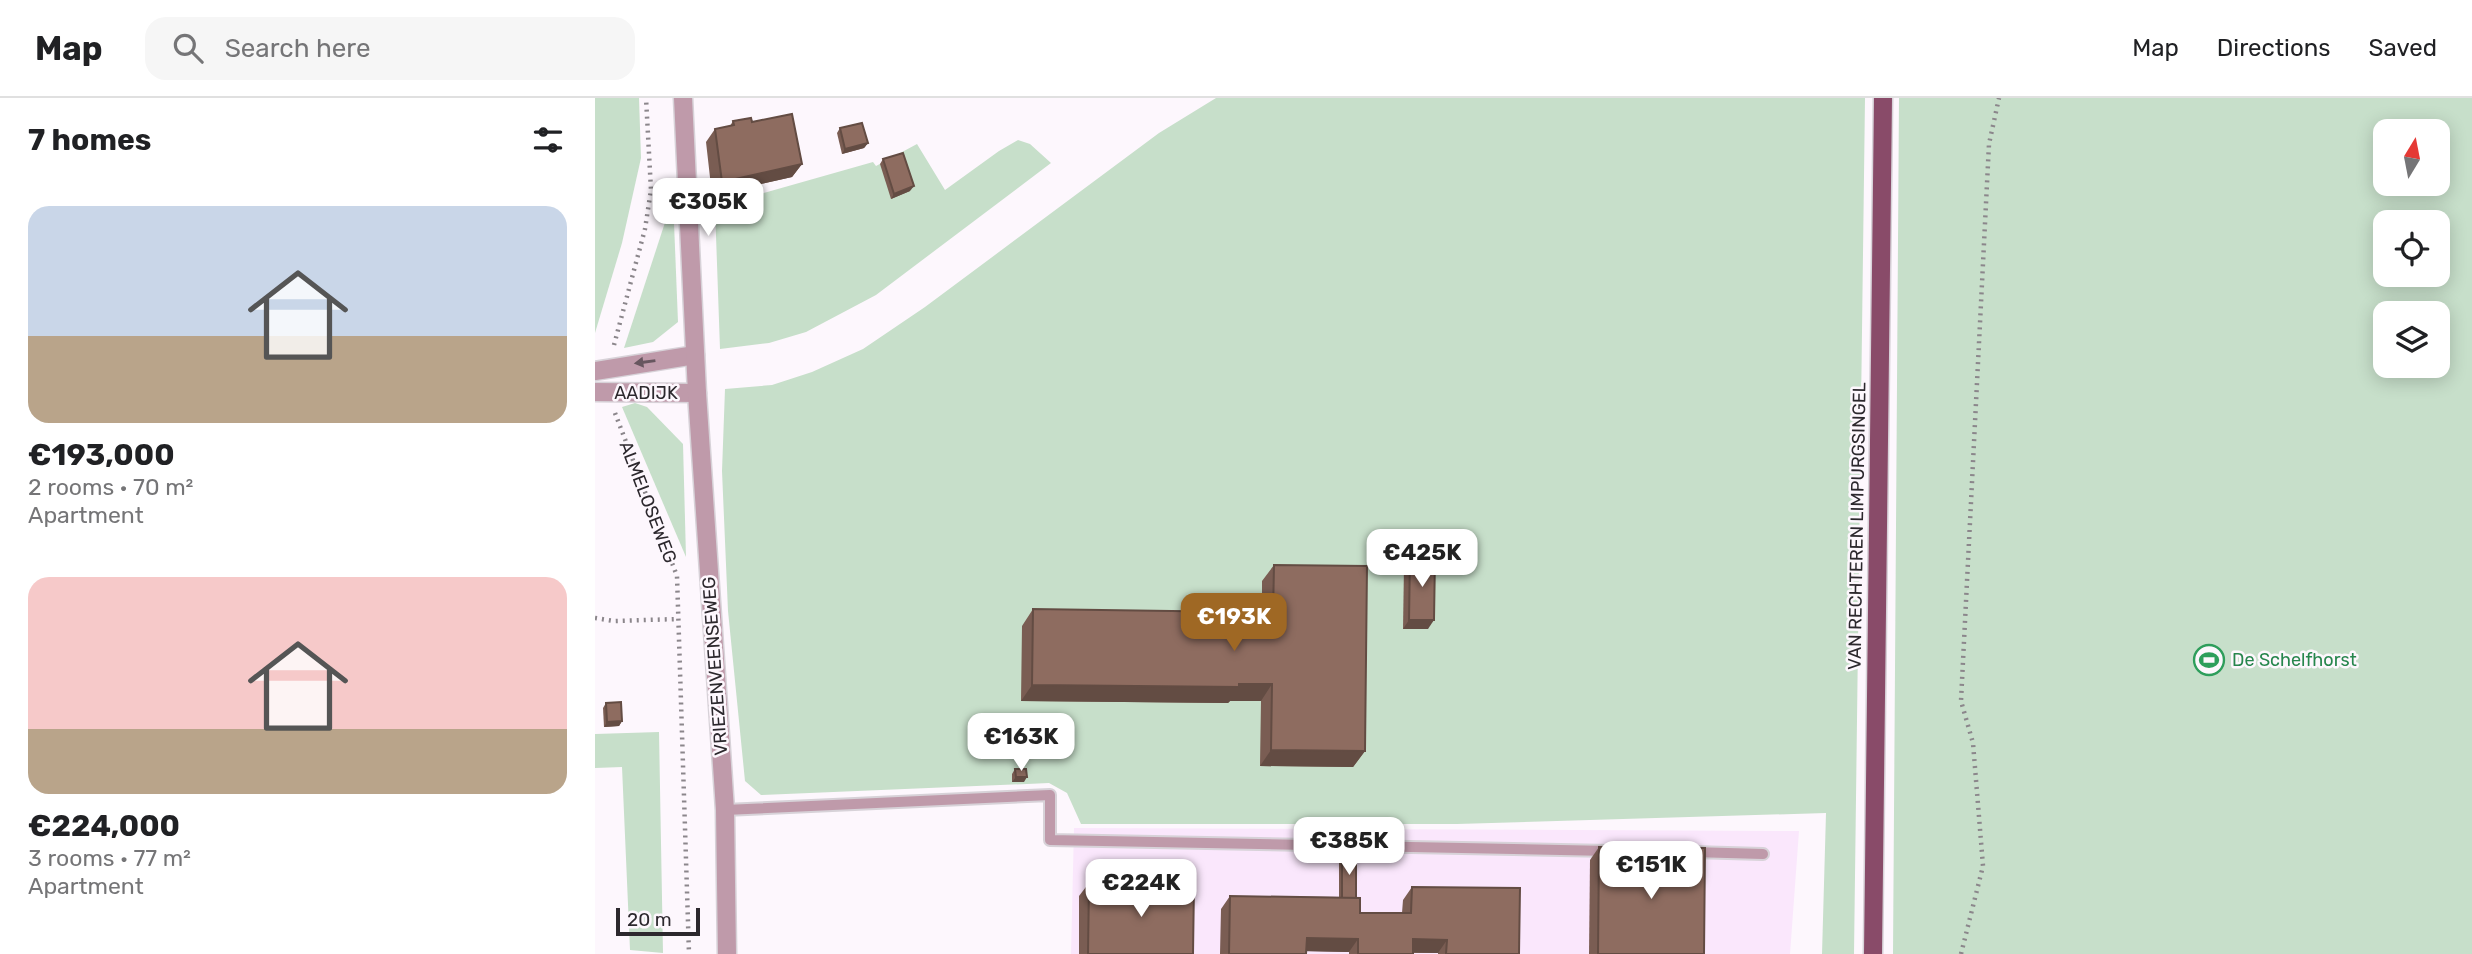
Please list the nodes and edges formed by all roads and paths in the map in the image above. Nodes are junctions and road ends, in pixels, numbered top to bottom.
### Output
1 (646, 98) edge
2 (683, 98) edge
3 (1883, 98) edge
4 (1999, 98) edge
5 (695, 355) junction
6 (614, 366) junction
7 (595, 371) edge
8 (696, 386) junction
9 (604, 393) edge
10 (595, 618) edge
11 (678, 619) junction
12 (725, 810) junction
13 (1623, 851) edge
14 (1679, 852) edge
15 (1763, 853) dead end
16 (689, 954) edge
17 (727, 954) edge
18 (1873, 954) edge
19 (1961, 954) edge

1 - 6 path
2 - 5 street
3 - 18 main road, VAN RECHTEREN LIMPURGSINGEL
4 - 19 path
5 -> 6 street, AADIJK
5 - 8 street
6 - 7 street, AADIJK
8 - 9 street, AADIJK
8 - 12 street, VRIEZENVEENSEWEG
9 - 11 path, ALMELOSEWEG
10 - 11 path
11 - 16 path, ALMELOSEWEG
12 - 13 lane
12 - 17 street, VRIEZENVEENSEWEG
14 - 15 lane

